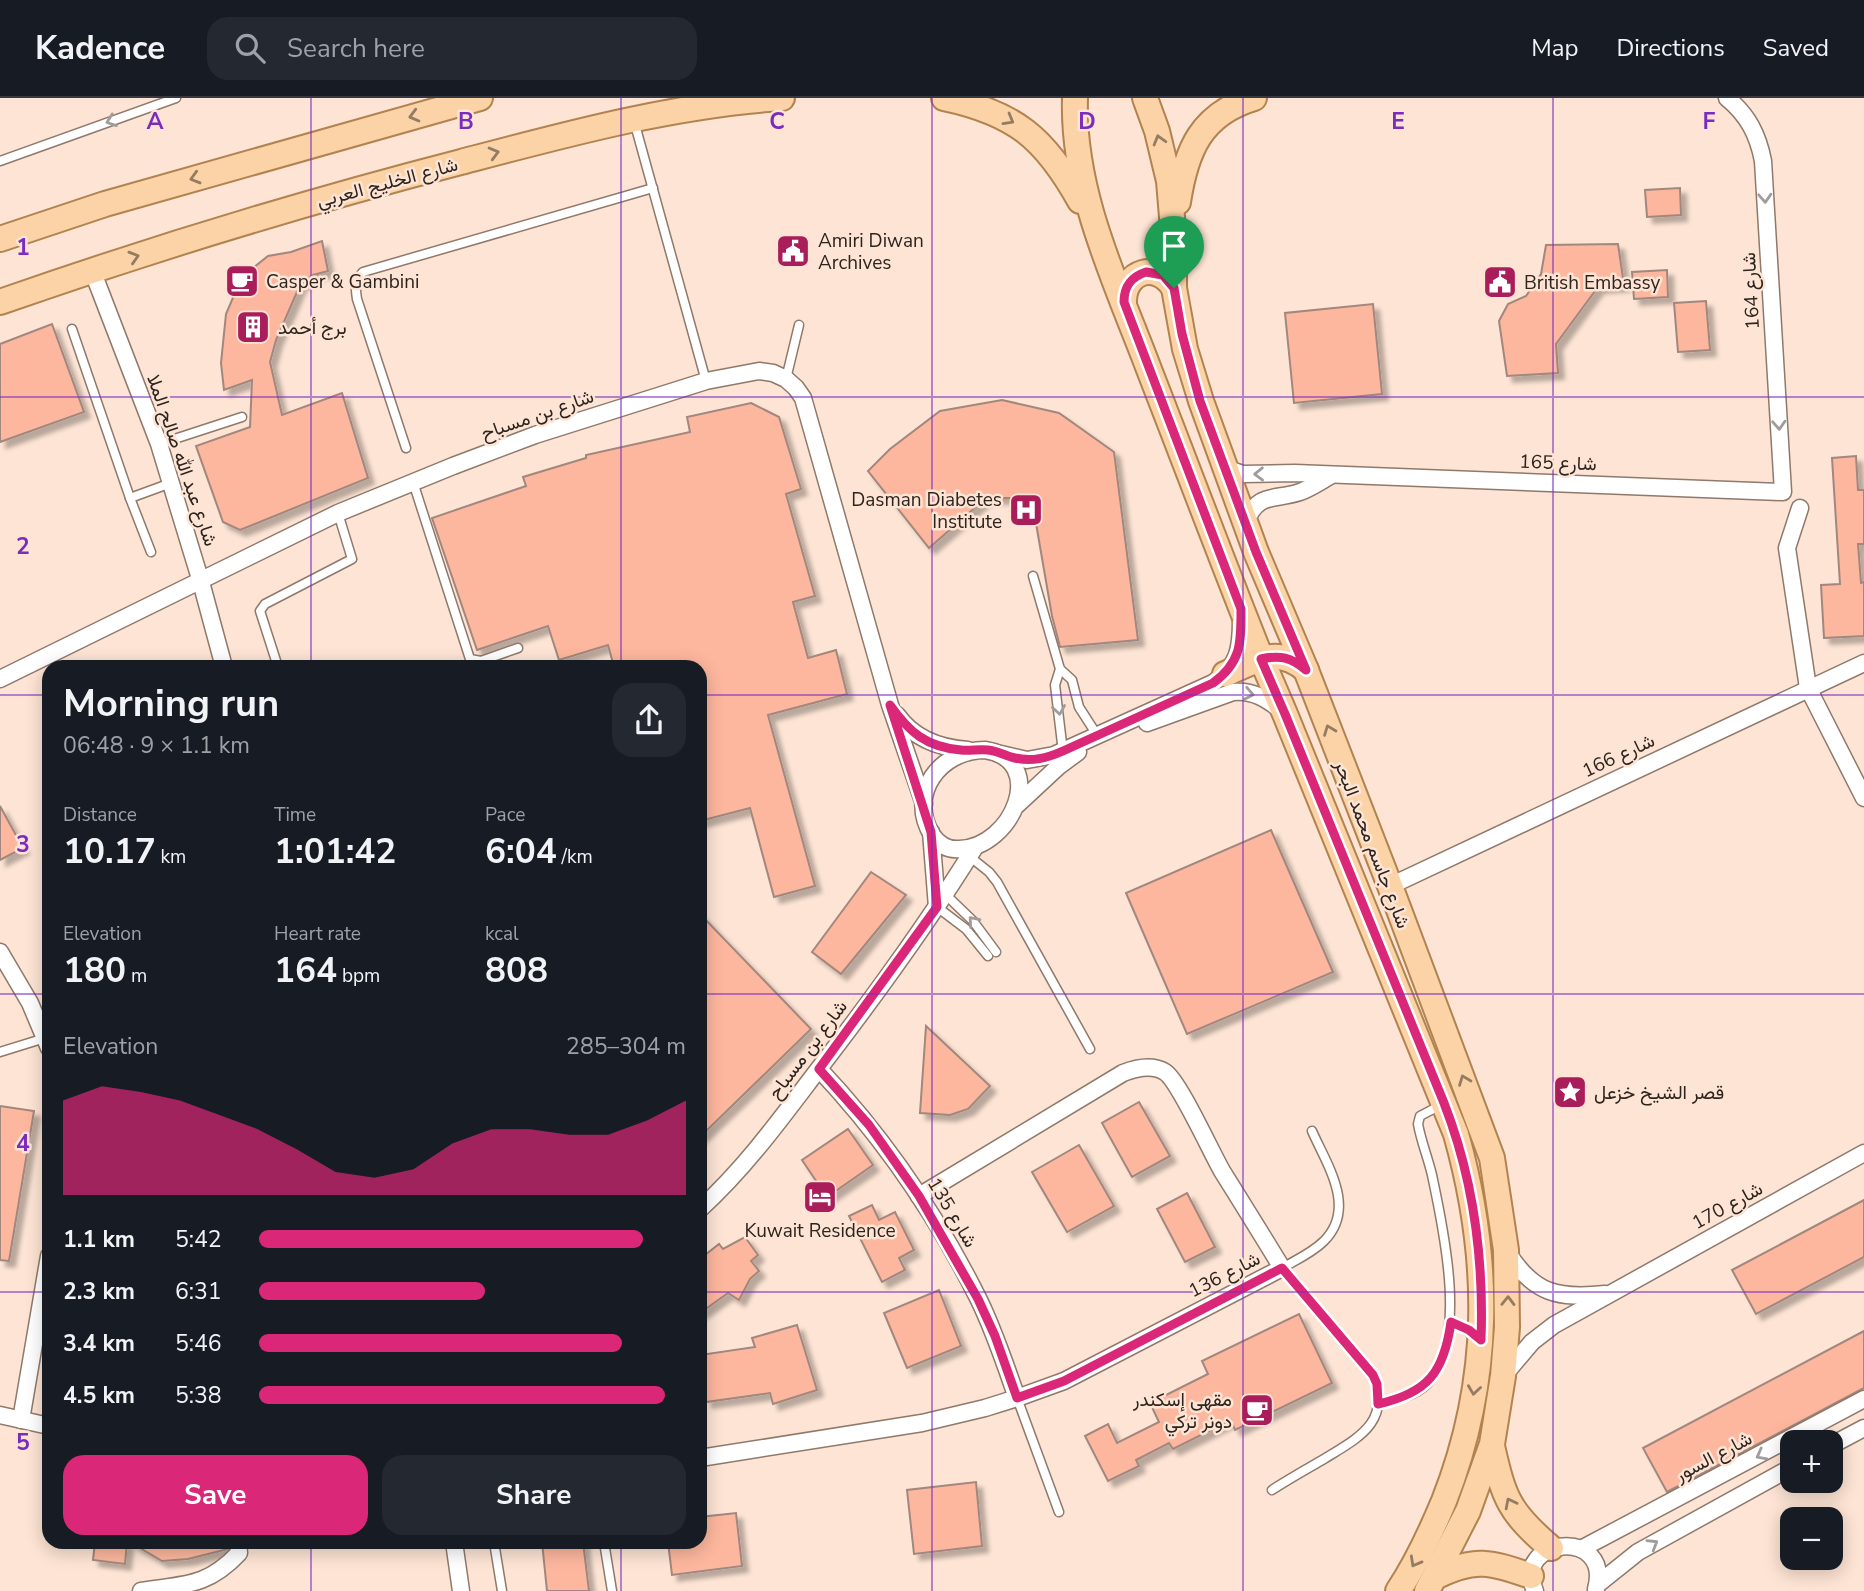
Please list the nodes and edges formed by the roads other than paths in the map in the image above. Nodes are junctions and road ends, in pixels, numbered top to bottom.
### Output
1 (176, 98) edge
2 (480, 98) edge
3 (782, 98) edge
4 (944, 98) edge
5 (1075, 98) edge
6 (1146, 98) edge
7 (1254, 98) edge
8 (1727, 98) edge
9 (634, 119) junction
10 (0, 161) edge
11 (653, 188) junction
12 (1099, 234) junction
13 (0, 239) edge
14 (1174, 241) junction
15 (92, 270) junction
16 (1174, 288) junction
17 (0, 302) edge
18 (1124, 302) junction
19 (799, 325) dead end
20 (72, 329) dead end
21 (786, 379) junction
22 (706, 381) junction
23 (242, 417) dead end
24 (159, 444) junction
25 (406, 448) dead end
26 (1225, 468) junction
27 (1333, 475) junction
28 (414, 482) junction
29 (171, 483) junction
30 (1783, 492) joint
31 (130, 498) junction
32 (1800, 508) dead end
33 (338, 513) junction
34 (1245, 523) junction
35 (152, 552) dead end
36 (1033, 576) dead end
37 (201, 582) junction
38 (1241, 609) junction
39 (518, 648) dead end
40 (1261, 659) junction
41 (222, 660) edge
42 (276, 660) edge
43 (476, 660) edge
44 (484, 660) edge
45 (1864, 663) edge
46 (1060, 669) junction
47 (1306, 670) junction
48 (1225, 674) junction
49 (0, 679) edge
50 (1808, 688) junction
51 (890, 705) junction
52 (1285, 714) junction
53 (1097, 735) junction
54 (970, 751) junction
55 (1063, 751) junction
56 (1001, 754) junction
57 (1864, 798) edge
58 (923, 804) junction
59 (1017, 805) junction
60 (931, 832) junction
61 (972, 852) junction
62 (1390, 886) junction
63 (941, 901) junction
64 (0, 952) edge
65 (42, 1032) edge
66 (42, 1044) edge
67 (1090, 1049) dead end
68 (0, 1052) edge
69 (819, 1069) junction
70 (1444, 1103) junction
71 (1312, 1131) dead end
72 (1864, 1153) edge
73 (919, 1196) junction
74 (707, 1201) edge
75 (1506, 1250) junction
76 (1282, 1268) junction
77 (1611, 1293) junction
78 (42, 1297) edge
79 (1451, 1322) junction
80 (1481, 1340) junction
81 (1503, 1376) junction
82 (1017, 1398) junction
83 (1864, 1399) edge
84 (1378, 1404) junction
85 (0, 1415) edge
86 (21, 1420) junction
87 (42, 1424) edge
88 (1864, 1428) edge
89 (1843, 1439) edge
90 (1492, 1444) junction
91 (707, 1457) edge
92 (1780, 1474) edge
93 (1272, 1490) dead end
94 (1059, 1512) dead end
95 (1551, 1548) junction
96 (237, 1549) edge
97 (455, 1549) edge
98 (495, 1549) edge
99 (605, 1549) edge
100 (1581, 1549) junction
101 (1533, 1583) edge
102 (1431, 1584) edge
103 (1597, 1587) edge
104 (141, 1591) edge
105 (461, 1591) edge
106 (502, 1591) edge
107 (612, 1591) edge
108 (1398, 1591) edge

1 -> 10 lane
2 -> 13 main road
3 - 9 main road, شارع الخليج العربي
4 -> 12 main road
5 - 12 main road, شارع جاسم محمد البحر
14 -> 6 main road, شارع جاسم محمد البحر
7 - 14 main road
8 -> 30 street, شارع 164
9 - 11 lane
15 -> 9 main road, شارع الخليج العربي
11 - 22 lane
11 - 25 lane
12 - 18 main road, شارع جاسم محمد البحر
14 - 16 main road, شارع جاسم محمد البحر
15 - 17 main road, شارع الخليج العربي
15 - 24 street, شارع عبد الله صالح الملا
16 - 18 main road
16 - 26 main road, شارع جاسم محمد البحر
18 - 38 main road, شارع جاسم محمد البحر
19 - 21 lane
20 - 31 lane
21 - 22 street, شارع بن مسباح
21 - 51 street
22 - 28 street, شارع بن مسباح
23 - 24 lane
24 - 29 street, شارع عبد الله صالح الملا
27 -> 26 street, شارع 165
26 - 34 main road, شارع جاسم محمد البحر
27 - 30 street, شارع 165
27 - 34 street
28 - 33 street, شارع بن مسباح
28 - 43 lane
29 - 31 lane
29 - 37 street, شارع عبد الله صالح الملا
31 - 35 lane
32 - 50 street
33 - 37 street, شارع بن مسباح
33 - 42 lane
34 - 47 main road, شارع جاسم محمد البحر
36 - 46 lane
37 - 41 street, شارع عبد الله صالح الملا
37 - 49 street, شارع بن مسباح
38 - 40 main road, شارع جاسم محمد البحر
38 - 48 street
39 - 44 lane
40 - 47 main road
40 - 48 main road
40 - 52 main road, شارع جاسم محمد البحر
45 - 50 street, شارع 166
46 - 53 lane
46 -> 55 lane
62 -> 47 main road, شارع جاسم محمد البحر
48 - 53 street
50 - 57 street
50 - 62 street, شارع 166
51 - 54 street
51 - 58 street
59 -> 52 street
52 - 70 main road, شارع جاسم محمد البحر
53 - 55 street
54 - 56 street
54 - 58 street
55 - 56 street
56 - 59 street
58 - 60 street
59 - 61 street
60 - 61 street
60 - 63 street
61 - 63 street, شارع بن مسباح
61 - 67 lane
75 -> 62 main road, شارع جاسم محمد البحر
63 -> 63 lane
63 - 69 street, شارع بن مسباح
64 - 65 street
66 - 68 lane
69 - 73 street, شارع 135
69 - 74 street, شارع بن مسباح
70 - 79 lane
70 - 80 main road, شارع جاسم محمد البحر
71 - 76 lane
72 - 77 street, شارع 170
73 - 76 street, شارع 136
73 - 82 street, شارع 135
75 - 77 street, شارع 170
81 -> 75 main road, شارع جاسم محمد البحر
76 - 82 street, شارع 136
76 - 84 lane
77 - 81 street, شارع 170
78 - 86 street
79 - 80 lane
79 - 84 lane
80 -> 108 main road, شارع جاسم محمد البحر
81 - 90 main road, شارع جاسم محمد البحر
82 - 91 street, شارع 136
82 - 94 lane
83 -> 100 street, شارع السور
84 - 93 lane
85 - 86 street
86 - 87 street
88 - 89 street
95 -> 90 main road
90 - 102 main road, شارع جاسم محمد البحر
103 -> 92 street
95 - 100 street
95 - 101 street
96 - 104 street
97 - 105 street
98 - 106 lane
99 - 107 lane
100 - 103 street
101 - 102 main road

